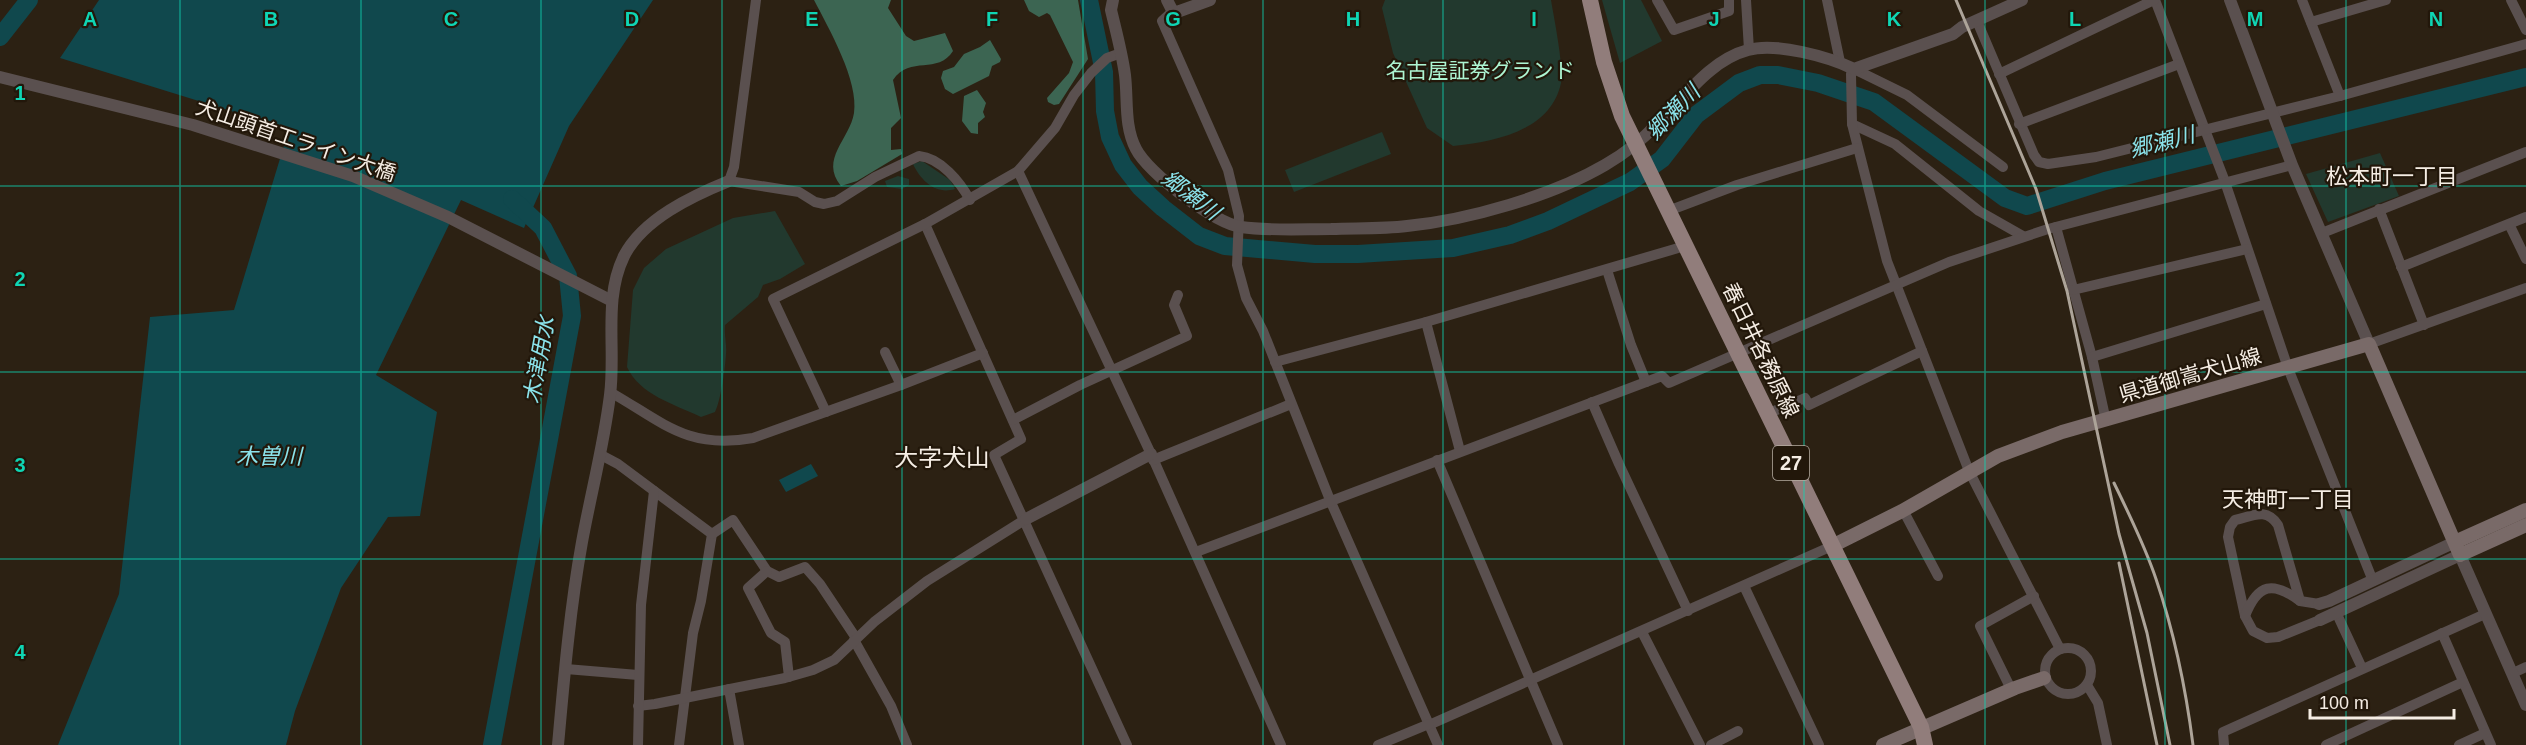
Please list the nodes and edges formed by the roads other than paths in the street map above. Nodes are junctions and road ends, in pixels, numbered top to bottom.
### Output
1 (756, 0) edge
2 (1112, 0) edge
3 (1210, 0) edge
4 (1590, 0) edge
5 (1657, 0) edge
6 (1730, 0) edge
7 (1746, 0) edge
8 (1827, 0) edge
9 (2022, 0) edge
10 (2155, 0) edge
11 (2230, 0) edge
12 (2302, 0) edge
13 (2386, 0) edge
14 (2511, 0) edge
15 (1170, 5) edge
16 (1977, 21) junction
17 (2311, 22) junction
18 (2526, 30) edge
19 (2526, 44) edge
20 (1749, 50) junction
21 (1121, 52) junction
22 (1840, 62) junction
23 (2179, 64) junction
24 (1999, 74) junction
25 (1852, 75) junction
26 (0, 77) edge
27 (2340, 96) junction
28 (2271, 113) junction
29 (1852, 124) junction
30 (2019, 124) junction
31 (2205, 131) junction
32 (1857, 148) junction
33 (1639, 149) junction
34 (2526, 152) edge
35 (2292, 165) junction
36 (2003, 167) dead end
37 (1018, 171) junction
38 (729, 181) junction
39 (2224, 181) junction
40 (970, 200) junction
41 (2379, 209) junction
42 (1668, 211) junction
43 (2526, 217) edge
44 (925, 224) junction
45 (2510, 226) junction
46 (2056, 227) junction
47 (1240, 231) junction
48 (2322, 233) junction
49 (2023, 236) junction
50 (1685, 246) junction
51 (2247, 249) junction
52 (2526, 259) edge
53 (2401, 267) junction
54 (1607, 270) junction
55 (1896, 284) junction
56 (2526, 288) edge
57 (2073, 290) junction
58 (1178, 295) dead end
59 (612, 301) junction
60 (2266, 304) junction
61 (1426, 322) junction
62 (2424, 325) junction
63 (2369, 344) junction
64 (1922, 351) junction
65 (885, 352) dead end
66 (983, 353) junction
67 (1738, 354) junction
68 (2092, 357) junction
69 (1275, 362) junction
70 (2288, 368) junction
71 (1112, 370) junction
72 (1646, 382) junction
73 (901, 385) junction
74 (610, 392) junction
75 (1592, 402) junction
76 (1292, 404) junction
77 (826, 412) junction
78 (1767, 414) junction
79 (1013, 420) junction
80 (2106, 421) junction
81 (1460, 451) junction
82 (601, 455) junction
83 (1152, 457) junction
84 (1437, 460) junction
85 (1969, 471) junction
86 (654, 491) junction
87 (1329, 500) junction
88 (1903, 510) junction
89 (2526, 510) edge
90 (1026, 519) junction
91 (2526, 525) edge
92 (712, 534) junction
93 (1832, 546) junction
94 (2458, 548) junction
95 (1196, 552) junction
96 (767, 571) junction
97 (1938, 576) dead end
98 (2373, 582) junction
99 (1744, 586) junction
100 (2034, 596) junction
101 (2300, 601) junction
102 (2319, 604) joint
103 (1688, 611) junction
104 (2336, 612) junction
105 (2486, 614) junction
106 (2245, 616) junction
107 (2320, 620) joint
108 (1642, 632) junction
109 (2442, 633) junction
110 (855, 639) junction
111 (2060, 649) junction
112 (2526, 667) edge
113 (2362, 668) junction
114 (566, 669) junction
115 (2513, 673) junction
116 (638, 675) junction
117 (789, 677) junction
118 (2044, 678) junction
119 (1530, 681) junction
120 (2463, 682) junction
121 (2087, 685) junction
122 (729, 689) junction
123 (2011, 689) junction
124 (684, 698) junction
125 (2526, 705) edge
126 (638, 706) junction
127 (1429, 724) junction
128 (1921, 727) junction
129 (1738, 731) dead end
130 (2485, 733) junction
131 (558, 745) edge
132 (638, 745) edge
133 (679, 745) edge
134 (739, 745) edge
135 (907, 745) edge
136 (1127, 745) edge
137 (1281, 745) edge
138 (1378, 745) edge
139 (1438, 745) edge
140 (1558, 745) edge
141 (1700, 745) edge
142 (1711, 745) edge
143 (1819, 745) edge
144 (1883, 745) edge
145 (1925, 745) edge
146 (2107, 745) edge
147 (2224, 745) edge
148 (2326, 745) edge
149 (2459, 745) edge
150 (2491, 745) edge

1 - 38 street
2 - 21 street
3 - 15 street
4 - 33 main road, 春日井各務原線 / 27
5 - 6 street
7 - 20 street
8 - 22 street
9 - 16 street
10 - 23 street
10 - 24 street
11 - 28 street
12 - 17 street
13 - 17 street
14 - 18 street
15 - 47 street
16 - 24 street
16 - 25 street
17 - 27 street
19 - 27 street
20 - 22 street
20 - 33 street
21 - 37 street
21 - 47 street
22 - 25 street
23 - 30 street
23 - 31 street
24 - 30 street
25 - 29 street
25 - 36 street
26 - 59 street, 犬山頭首工ライン大橋
27 - 28 street
28 - 31 street
28 - 35 street
29 - 32 street
29 - 49 street
30 - 31 street
31 - 39 street
32 - 42 street
32 - 55 street
33 - 42 main road, 春日井各務原線 / 27
33 - 47 street
34 - 41 street
35 - 39 street
35 - 48 street
37 - 40 street
37 - 71 street
38 - 40 street
38 - 59 street
39 - 46 street
39 - 51 street
40 - 44 street
41 - 48 street
41 - 53 street
42 - 50 main road, 春日井各務原線 / 27
43 - 45 street
44 - 66 street
44 - 77 street
45 - 52 street
45 - 53 street
46 - 49 street
46 - 57 street
47 - 69 street
48 - 63 street
49 - 55 street
50 - 54 street
50 - 67 main road, 春日井各務原線 / 27
51 - 57 street
51 - 60 street
53 - 62 street
54 - 61 street
54 - 72 street
55 - 64 street
55 - 67 street
56 - 62 street
57 - 68 street
58 - 71 street
59 - 74 street
60 - 68 street
60 - 70 street
61 - 69 street
61 - 81 street
62 - 63 street
63 - 70 main road, 県道御嵩犬山線
63 - 94 main road
64 - 78 street
64 - 85 street
65 - 73 street
66 - 73 street
66 - 79 street
67 - 72 street
67 - 78 main road, 春日井各務原線 / 27
68 - 80 street
69 - 76 street
70 - 80 main road, 県道御嵩犬山線
70 - 98 street
71 - 79 street
71 - 83 street
72 - 75 street
73 - 77 street
74 - 77 street
74 - 82 street
75 - 81 street
75 - 103 street
76 - 83 street
76 - 87 street
78 - 93 main road, 春日井各務原線 / 27
79 - 90 street
80 - 85 main road, 県道御嵩犬山線
81 - 84 street
82 - 86 street
82 - 114 street
83 - 90 street
83 - 95 street
84 - 87 street
84 - 119 street
85 - 88 main road, 県道御嵩犬山線
85 - 100 street
86 - 92 street
86 - 116 street
87 - 95 street
87 - 127 street
88 - 93 main road, 県道御嵩犬山線
88 - 97 street
89 - 94 main road
90 - 110 street
90 - 136 street
91 - 94 main road
92 - 96 street
92 - 124 street
93 - 99 street
93 - 128 main road, 春日井各務原線 / 27
94 - 98 street
94 - 104 street
94 - 105 street
95 - 137 street
96 - 110 street
96 - 117 street
98 - 102 street
99 - 103 street
99 - 143 street
100 - 111 street
100 - 123 street
101 - 102 street
101 - 106 street
101 - 106 street
103 - 108 street
104 - 107 street
104 - 113 street
105 - 109 street
105 - 115 street
106 - 107 street
108 - 119 street
108 - 141 street
109 - 113 street
109 - 120 street
110 - 117 street
110 - 135 street
111 - 118 street
111 - 121 street
112 - 115 street
113 - 147 street
114 - 116 street
114 - 131 street
115 - 125 street
116 - 126 street
117 - 122 street
118 - 121 street
118 - 123 main road
119 - 127 street
119 - 140 street
120 - 130 street
120 - 148 street
121 - 146 street
122 - 124 street
122 - 134 street
123 - 128 main road
124 - 126 street
124 - 133 street
126 - 132 street
127 - 138 street
127 - 139 street
128 - 144 main road
128 - 145 main road, 春日井各務原線 / 27
129 - 142 street
130 - 149 street
130 - 150 street

